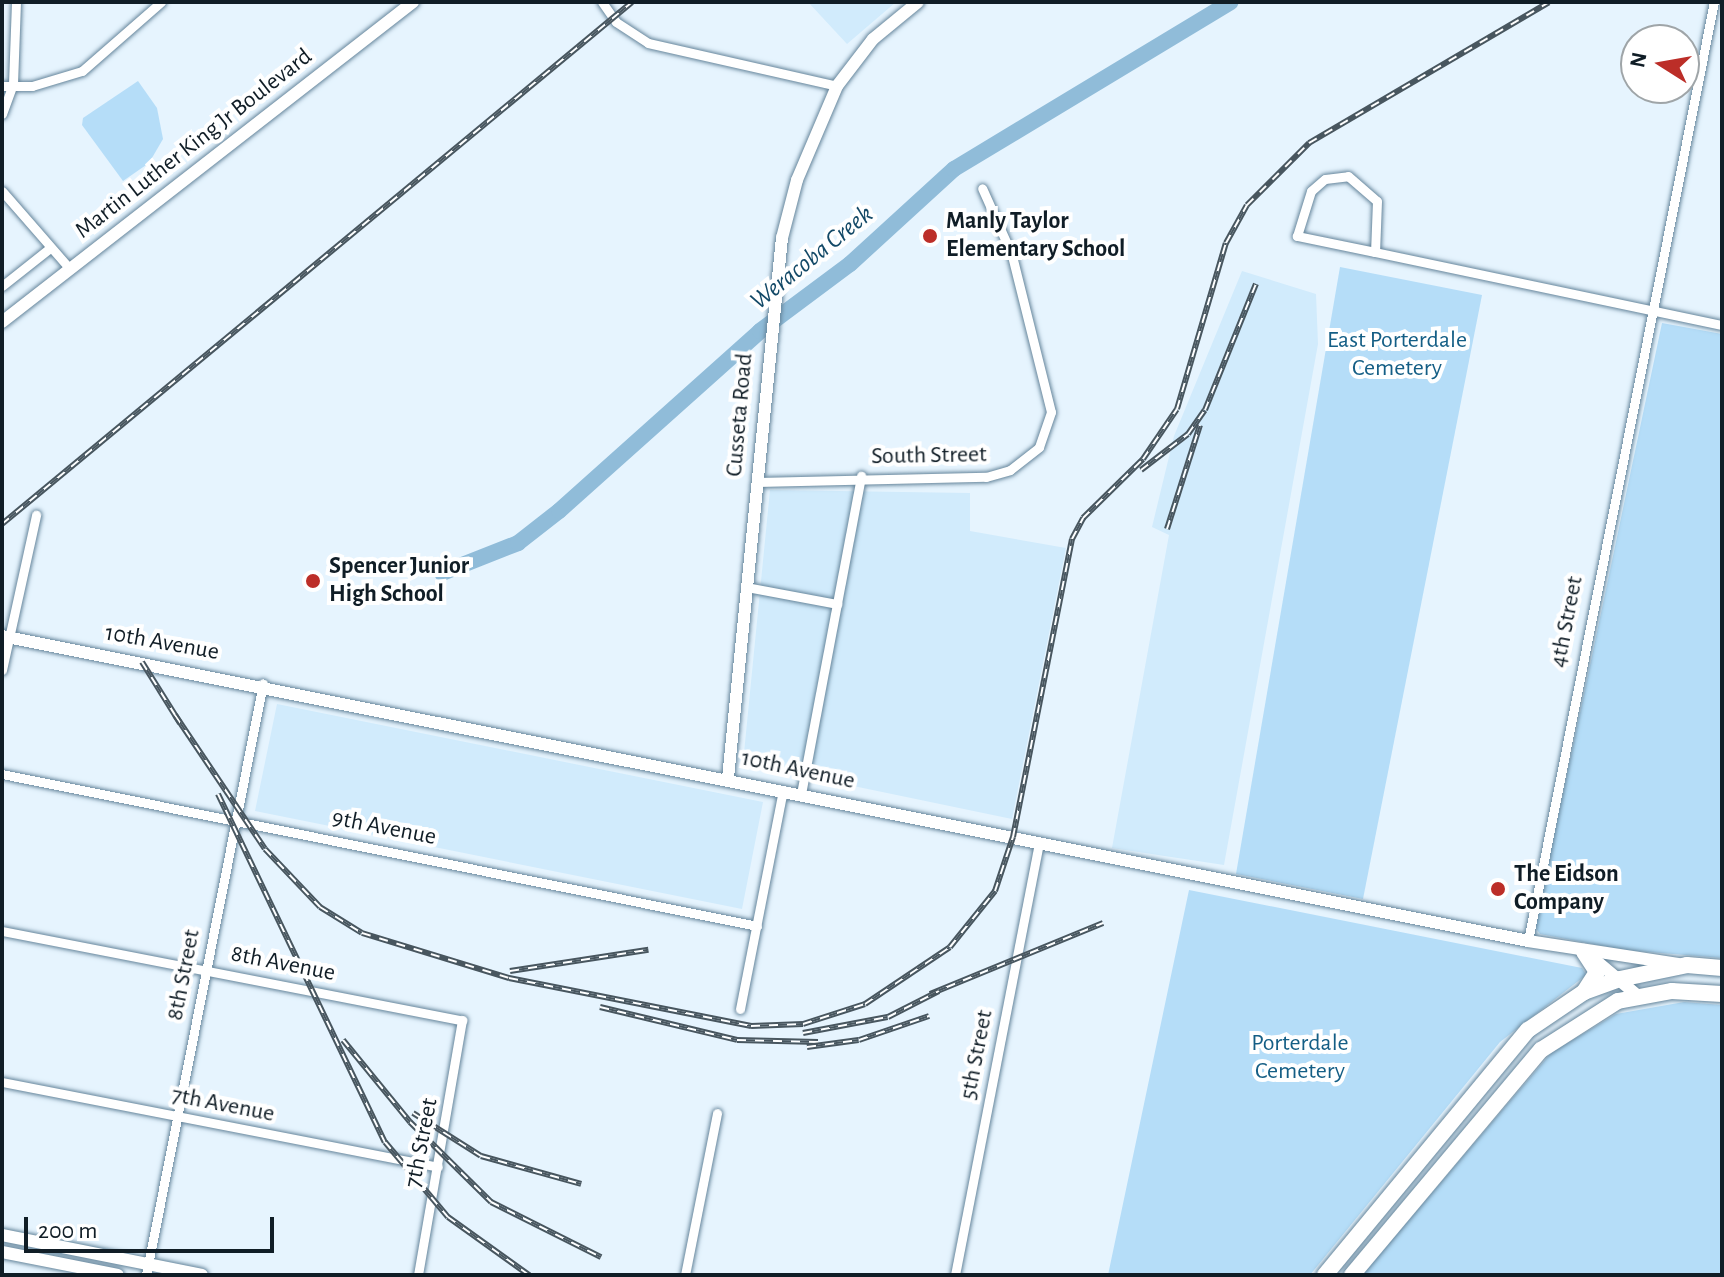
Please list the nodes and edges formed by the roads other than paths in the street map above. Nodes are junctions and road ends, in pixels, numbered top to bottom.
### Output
1 (16, 2) edge
2 (161, 2) edge
3 (413, 2) edge
4 (602, 2) edge
5 (918, 2) edge
6 (1714, 2) edge
7 (7, 85) edge
8 (837, 86) junction
9 (2, 114) edge
10 (982, 188) dead end
11 (2, 191) edge
12 (50, 248) junction
13 (1375, 252) junction
14 (70, 269) junction
15 (2, 286) edge
16 (1654, 312) junction
17 (2, 322) edge
18 (1722, 325) edge
19 (861, 476) junction
20 (757, 482) junction
21 (36, 515) dead end
22 (746, 587) junction
23 (837, 604) junction
24 (5, 636) edge
25 (2, 670) edge
26 (263, 683) junction
27 (2, 774) edge
28 (728, 778) junction
29 (783, 790) junction
30 (801, 794) junction
31 (234, 820) junction
32 (1039, 843) junction
33 (757, 926) junction
34 (2, 931) edge
35 (1528, 941) junction
36 (1584, 952) junction
37 (1687, 965) junction
38 (1722, 968) edge
39 (205, 969) junction
40 (1620, 979) junction
41 (1584, 992) junction
42 (1722, 994) edge
43 (1638, 996) junction
44 (740, 1009) dead end
45 (462, 1020) joint
46 (2, 1082) edge
47 (717, 1113) dead end
48 (176, 1116) junction
49 (438, 1167) junction
50 (2, 1235) edge
51 (2, 1252) edge
52 (147, 1270) edge
53 (118, 1275) edge
54 (202, 1275) edge
55 (418, 1275) edge
56 (685, 1275) edge
57 (955, 1275) edge
58 (1325, 1275) edge
59 (1352, 1275) edge

1 - 7 street
2 - 7 street
3 - 14 main road, Martin Luther King Jr Boulevard
4 - 8 street
5 - 8 main road, Cusseta Road
6 - 16 street, 4th Street
7 - 9 street
8 - 20 main road, Cusseta Road
10 - 19 street, South Street
11 - 12 street
12 - 14 street
12 - 15 street
13 - 13 street
13 - 16 street
14 - 17 main road, Martin Luther King Jr Boulevard
16 - 18 street
16 - 35 street, 4th Street
19 - 20 street
19 - 23 street, South Street
20 - 22 main road, Cusseta Road
21 - 24 street
22 - 23 street
22 - 28 main road, Cusseta Road
23 - 30 street, South Street
24 - 25 street
24 - 26 main road, 10th Avenue
26 - 28 main road, 10th Avenue
26 - 31 street, 8th Street
27 - 31 street, 9th Avenue
28 - 29 main road, 10th Avenue
29 - 30 main road, 10th Avenue
29 - 33 street
30 - 32 main road, 10th Avenue
31 - 33 street, 9th Avenue
31 - 39 street, 8th Street
32 - 35 main road, 10th Avenue
32 - 57 street, 5th Street
33 - 44 street
34 - 39 street, 8th Avenue
35 - 36 main road, 10th Avenue
36 - 37 main road, 10th Avenue
36 - 40 main road, 10th Avenue
36 - 41 highway
37 - 38 highway
37 - 40 highway
39 - 45 street, 8th Avenue
39 - 48 street, 8th Street
40 - 41 highway
40 - 43 main road, 10th Avenue
41 - 58 highway
42 - 43 highway
43 - 59 highway
45 - 49 street, 7th Street
46 - 48 street, 7th Avenue
47 - 56 street
48 - 49 street, 7th Avenue
48 - 52 street, 8th Street
49 - 55 street, 7th Street
50 - 52 main road
51 - 53 main road
52 - 54 main road

